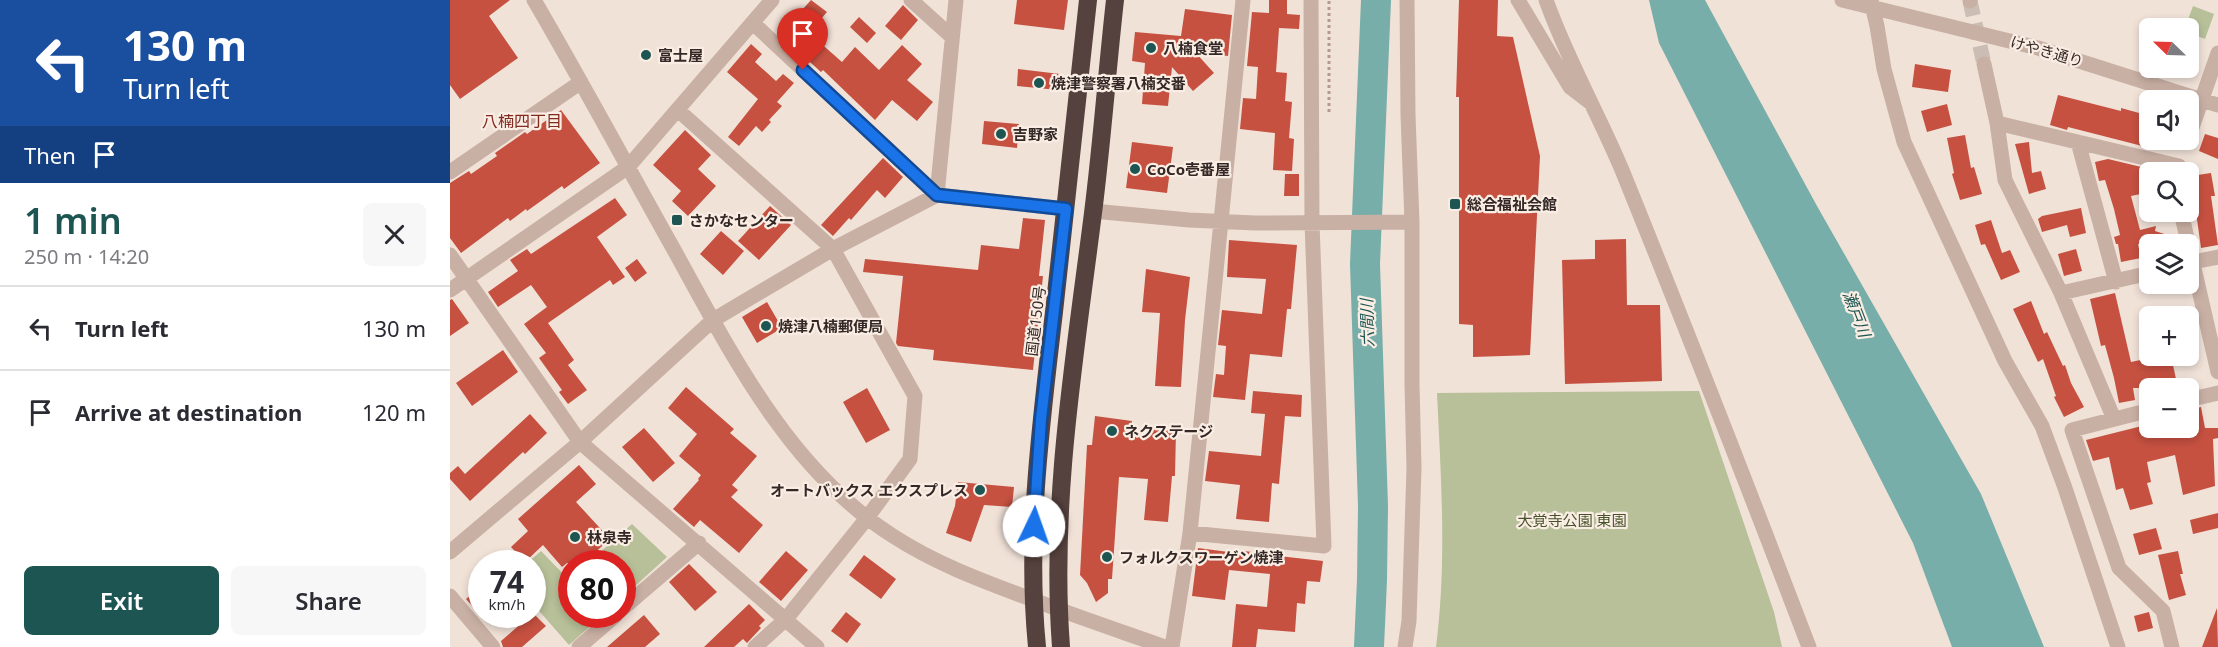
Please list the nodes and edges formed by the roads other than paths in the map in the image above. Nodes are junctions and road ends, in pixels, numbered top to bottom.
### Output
1 (534, 0) edge
2 (772, 0) edge
3 (911, 0) edge
4 (956, 0) edge
5 (1088, 0) edge
6 (1115, 0) edge
7 (1243, 0) edge
8 (1311, 0) edge
9 (1407, 0) edge
10 (1518, 0) edge
11 (1546, 0) edge
12 (1842, 0) edge
13 (1870, 4) edge
14 (753, 22) junction
15 (952, 37) junction
16 (2218, 53) edge
17 (1984, 64) tunnel mouth
18 (581, 82) junction
19 (2203, 100) junction
20 (1593, 105) junction
21 (2218, 105) edge
22 (2199, 110) edge
23 (679, 111) junction
24 (1996, 123) junction
25 (2078, 142) junction
26 (2152, 162) edge
27 (628, 167) junction
28 (450, 172) edge
29 (937, 195) junction
30 (1066, 209) junction
31 (1093, 211) junction
32 (1221, 222) junction
33 (1407, 222) junction
34 (1312, 223) junction
35 (833, 249) junction
36 (450, 255) edge
37 (2218, 257) edge
38 (2199, 261) edge
39 (2139, 276) edge
40 (466, 279) junction
41 (2116, 282) junction
42 (450, 290) edge
43 (2061, 293) junction
44 (2199, 294) edge
45 (714, 320) junction
46 (2218, 372) edge
47 (2218, 393) edge
48 (2199, 397) edge
49 (2139, 413) edge
50 (2114, 419) junction
51 (580, 442) junction
52 (867, 518) junction
53 (1190, 533) junction
54 (699, 543) junction
55 (450, 552) edge
56 (450, 596) edge
57 (636, 597) edge
58 (1032, 599) junction
59 (1059, 610) junction
60 (786, 619) junction
61 (601, 628) edge
62 (493, 647) edge
63 (579, 647) edge
64 (755, 647) edge
65 (817, 647) edge
66 (1037, 647) edge
67 (1061, 647) edge
68 (1165, 647) edge
69 (1172, 647) edge
70 (1405, 647) edge
71 (1809, 647) edge
72 (2118, 647) edge
73 (2172, 647) edge

1 - 18 street
2 - 14 street
3 - 15 street
4 - 15 street
5 - 30 highway, 国道150号
6 - 31 highway
7 - 32 street
8 - 34 street
9 - 33 street
10 - 20 street
11 - 20 street
12 - 13 street, けやき通り
13 - 19 street, けやき通り
13 - 72 street
14 - 23 street
14 - 29 street
15 - 29 street
16 - 19 street
17 - 24 street
18 - 27 street
18 - 28 street
19 - 21 street, けやき通り
19 - 22 street
20 - 71 street
23 - 27 street
23 - 35 street
24 - 25 street
24 - 43 street
25 - 26 street
25 - 41 street
27 - 40 street
27 - 45 street
29 - 30 street
29 - 35 street
30 - 58 highway, 国道150号
31 - 32 street
31 - 59 highway
32 - 34 street
32 - 53 street
33 - 34 street
33 - 70 street
34 - 53 street
35 - 45 street
35 - 52 street
36 - 40 street
37 - 38 street
39 - 41 street
40 - 42 street
40 - 51 street
41 - 43 street
43 - 50 street
44 - 46 street
45 - 51 street
45 - 52 street
47 - 48 street
49 - 50 street
50 - 73 street
51 - 54 street
51 - 55 street
52 - 58 street
52 - 60 street
53 - 69 street
54 - 57 street
54 - 60 street
56 - 62 street
58 - 59 street
58 - 66 highway, 国道150号
59 - 67 highway
59 - 68 street
60 - 64 street
60 - 65 street
61 - 63 street

